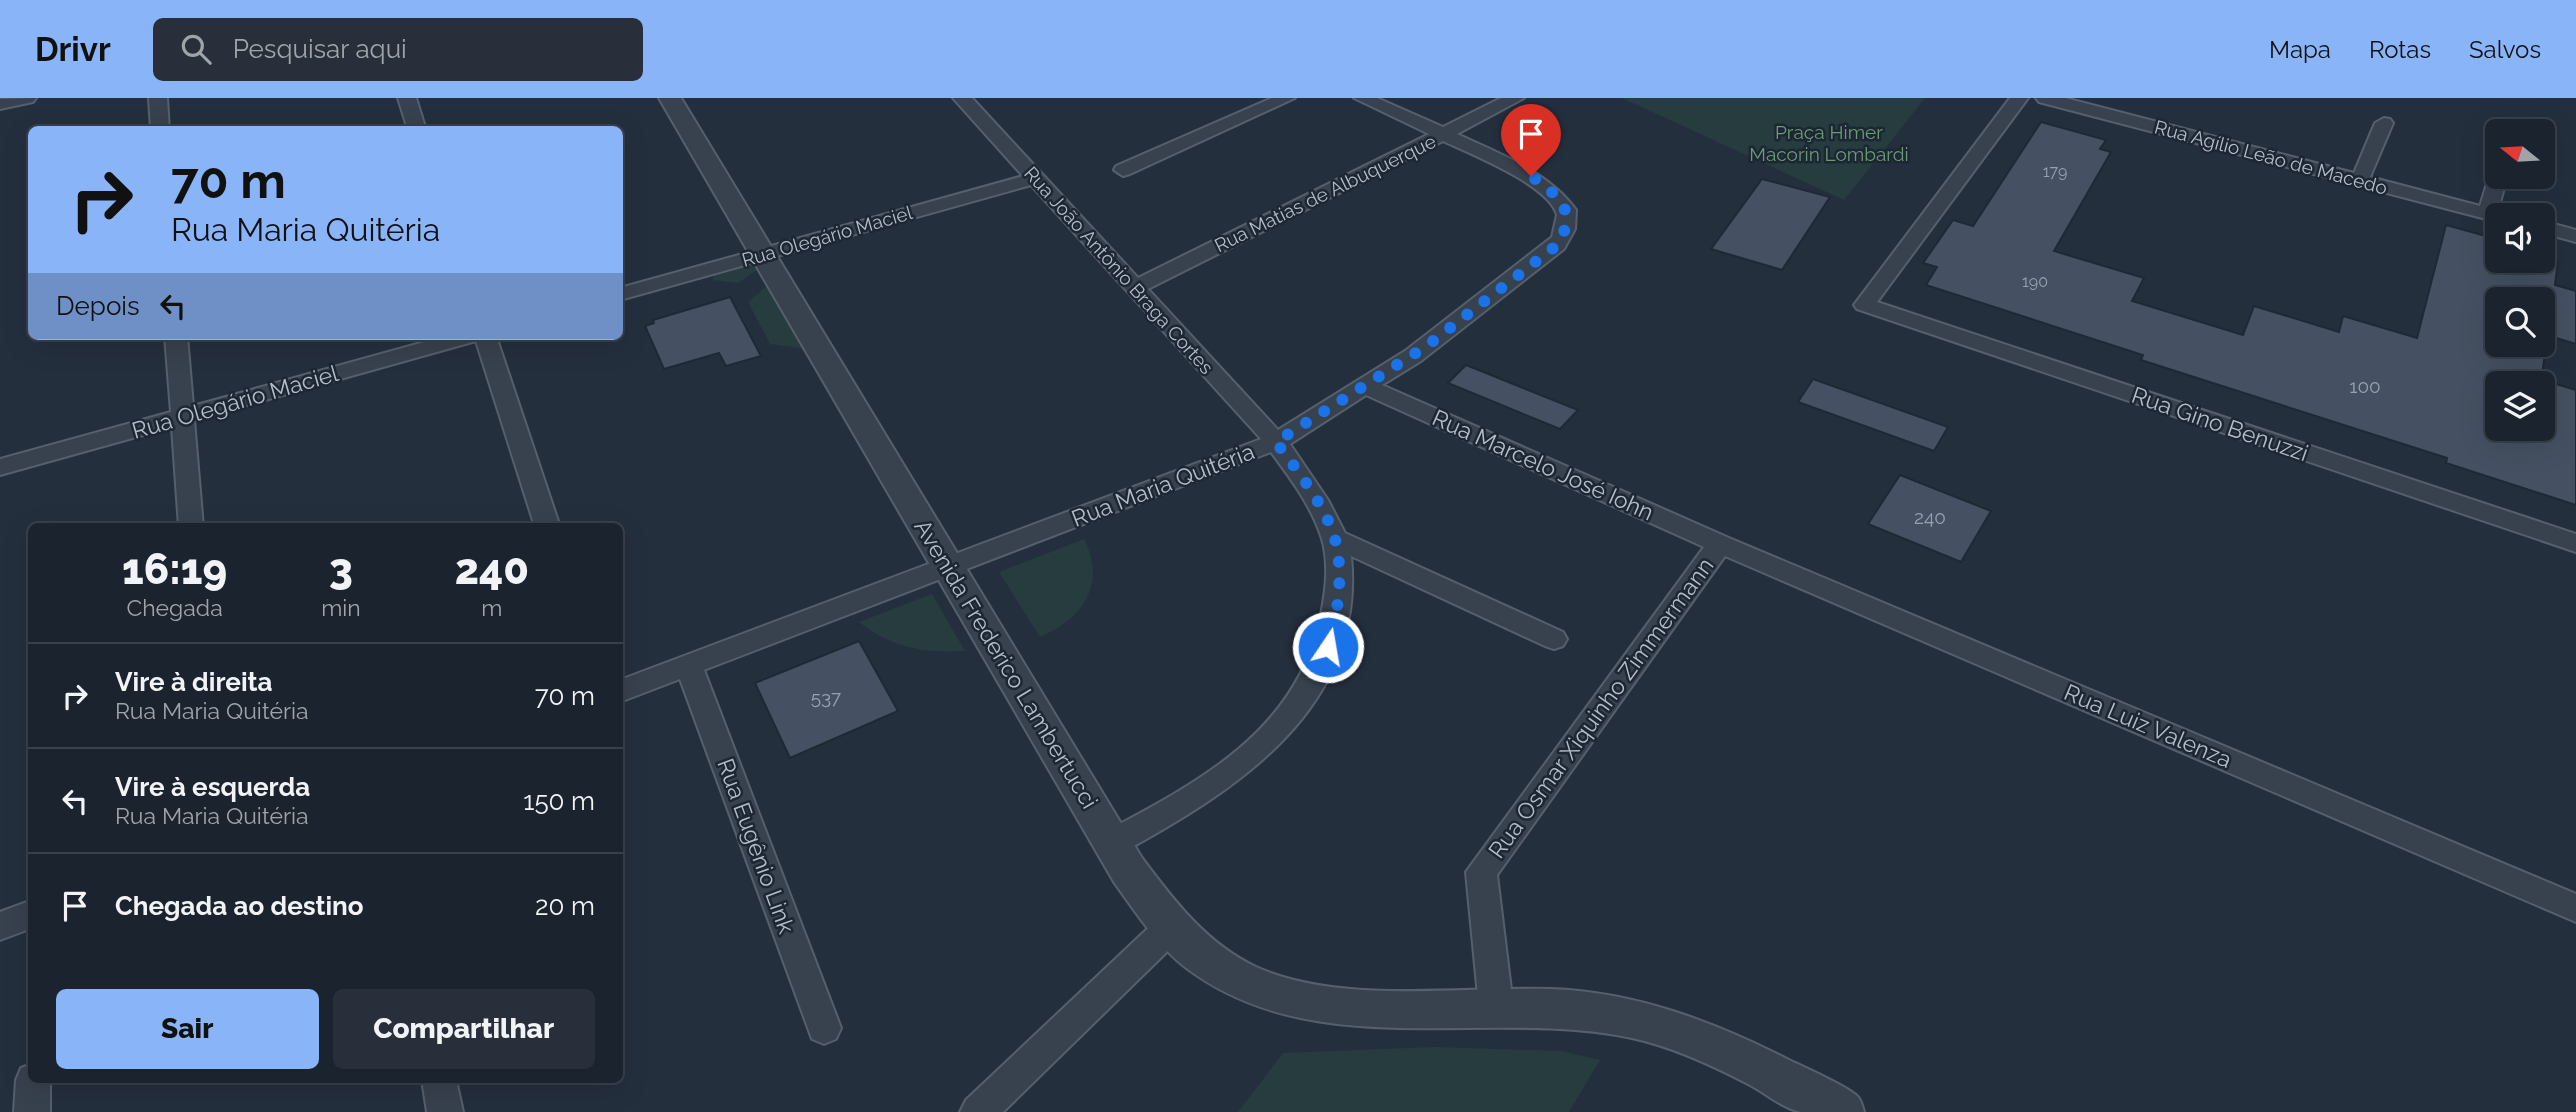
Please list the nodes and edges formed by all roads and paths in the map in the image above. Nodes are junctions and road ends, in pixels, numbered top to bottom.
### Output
1 (27, 98) edge
2 (158, 98) edge
3 (407, 98) edge
4 (670, 98) edge
5 (962, 98) edge
6 (1286, 98) edge
7 (1363, 98) edge
8 (1515, 98) edge
9 (2019, 98) edge
10 (2045, 98) edge
11 (0, 104) edge
12 (2384, 122) dead end
13 (160, 126) edge
14 (417, 126) edge
15 (1440, 135) junction
16 (1123, 170) dead end
17 (1035, 178) junction
18 (2360, 180) junction
19 (2485, 212) edge
20 (2555, 230) edge
21 (2576, 236) edge
22 (762, 254) junction
23 (1135, 288) junction
24 (623, 293) edge
25 (176, 340) edge
26 (456, 340) edge
27 (486, 340) edge
28 (1366, 387) junction
29 (183, 416) junction
30 (1276, 442) junction
31 (0, 467) edge
32 (191, 523) edge
33 (547, 523) edge
34 (1335, 539) junction
35 (2576, 543) edge
36 (1720, 544) junction
37 (948, 567) junction
38 (1554, 639) dead end
39 (688, 665) junction
40 (623, 690) edge
41 (1112, 843) junction
42 (2576, 908) edge
43 (28, 916) edge
44 (0, 926) edge
45 (1172, 926) junction
46 (1496, 1006) junction
47 (824, 1028) dead end
48 (33, 1083) edge
49 (440, 1083) edge
50 (32, 1112) edge
51 (445, 1112) edge
52 (978, 1112) edge
53 (1842, 1112) edge

1 - 11 street
2 - 13 street
3 - 14 street
4 - 22 street, Avenida Frederico Lambertucci
5 - 17 street, Rua João Antônio Braga Cortes
6 - 16 street
7 - 15 street, Rua Maria Quitéria
8 - 15 street, Rua Matias de Albuquerque
9 - 35 street, Rua Gino Benuzzi
10 - 18 street, Rua Agílio Leão de Macedo
12 - 18 street
15 - 23 street, Rua Matias de Albuquerque
15 - 28 street, Rua Maria Quitéria
17 - 22 street, Rua Olegário Maciel
17 - 23 street, Rua João Antônio Braga Cortes
18 - 19 street, Rua Agílio Leão de Macedo
20 - 21 street
22 - 24 street, Rua Olegário Maciel
22 - 37 street, Avenida Frederico Lambertucci
23 - 30 street, Rua João Antônio Braga Cortes
25 - 29 street
26 - 29 street, Rua Olegário Maciel
27 - 33 street
28 - 30 street, Rua Maria Quitéria
28 - 36 street, Rua Marcelo José Iohn
29 - 31 street, Rua Olegário Maciel
29 - 32 street
30 - 34 street, Rua João Antônio Braga Cortes
30 - 37 street, Rua Maria Quitéria
34 - 38 street
34 - 41 street
36 - 42 street, Rua Luiz Valenza
36 - 46 street, Rua Osmar Xiquinho Zimmermann
37 - 39 street, Rua Maria Quitéria
37 - 41 street, Avenida Frederico Lambertucci
39 - 40 street, Rua Maria Quitéria
39 - 47 street, Rua Eugênio Link
41 - 45 street, Avenida Frederico Lambertucci
43 - 44 street
45 - 46 street, Avenida Frederico Lambertucci
45 - 52 street
46 - 53 street, Avenida Frederico Lambertucci
48 - 50 street
49 - 51 street

